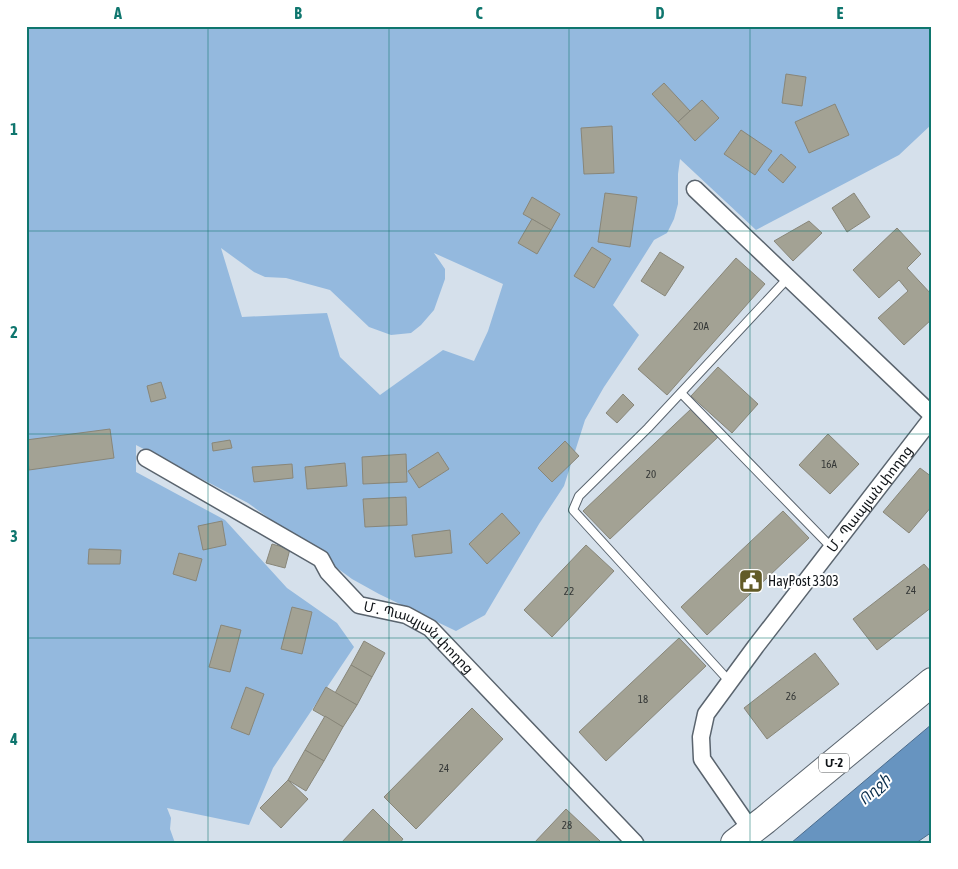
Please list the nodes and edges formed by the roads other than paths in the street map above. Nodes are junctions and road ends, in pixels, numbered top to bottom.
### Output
1 (695, 190) dead end
2 (788, 278) junction
3 (681, 393) junction
4 (932, 416) edge
5 (146, 458) dead end
6 (832, 548) junction
7 (730, 682) junction
8 (932, 682) edge
9 (743, 836) edge
10 (635, 843) edge

1 - 2 street
2 - 3 lane
2 - 4 street
3 - 6 lane
3 - 7 lane
4 - 6 street, Մ․ Պապյան փողոց
5 - 10 street, Մ․ Պապյան փողոց
6 - 7 street, Մ․ Պապյան փողոց
7 - 9 street, Մ․ Պապյան փողոց
8 - 9 highway, Մ-2

